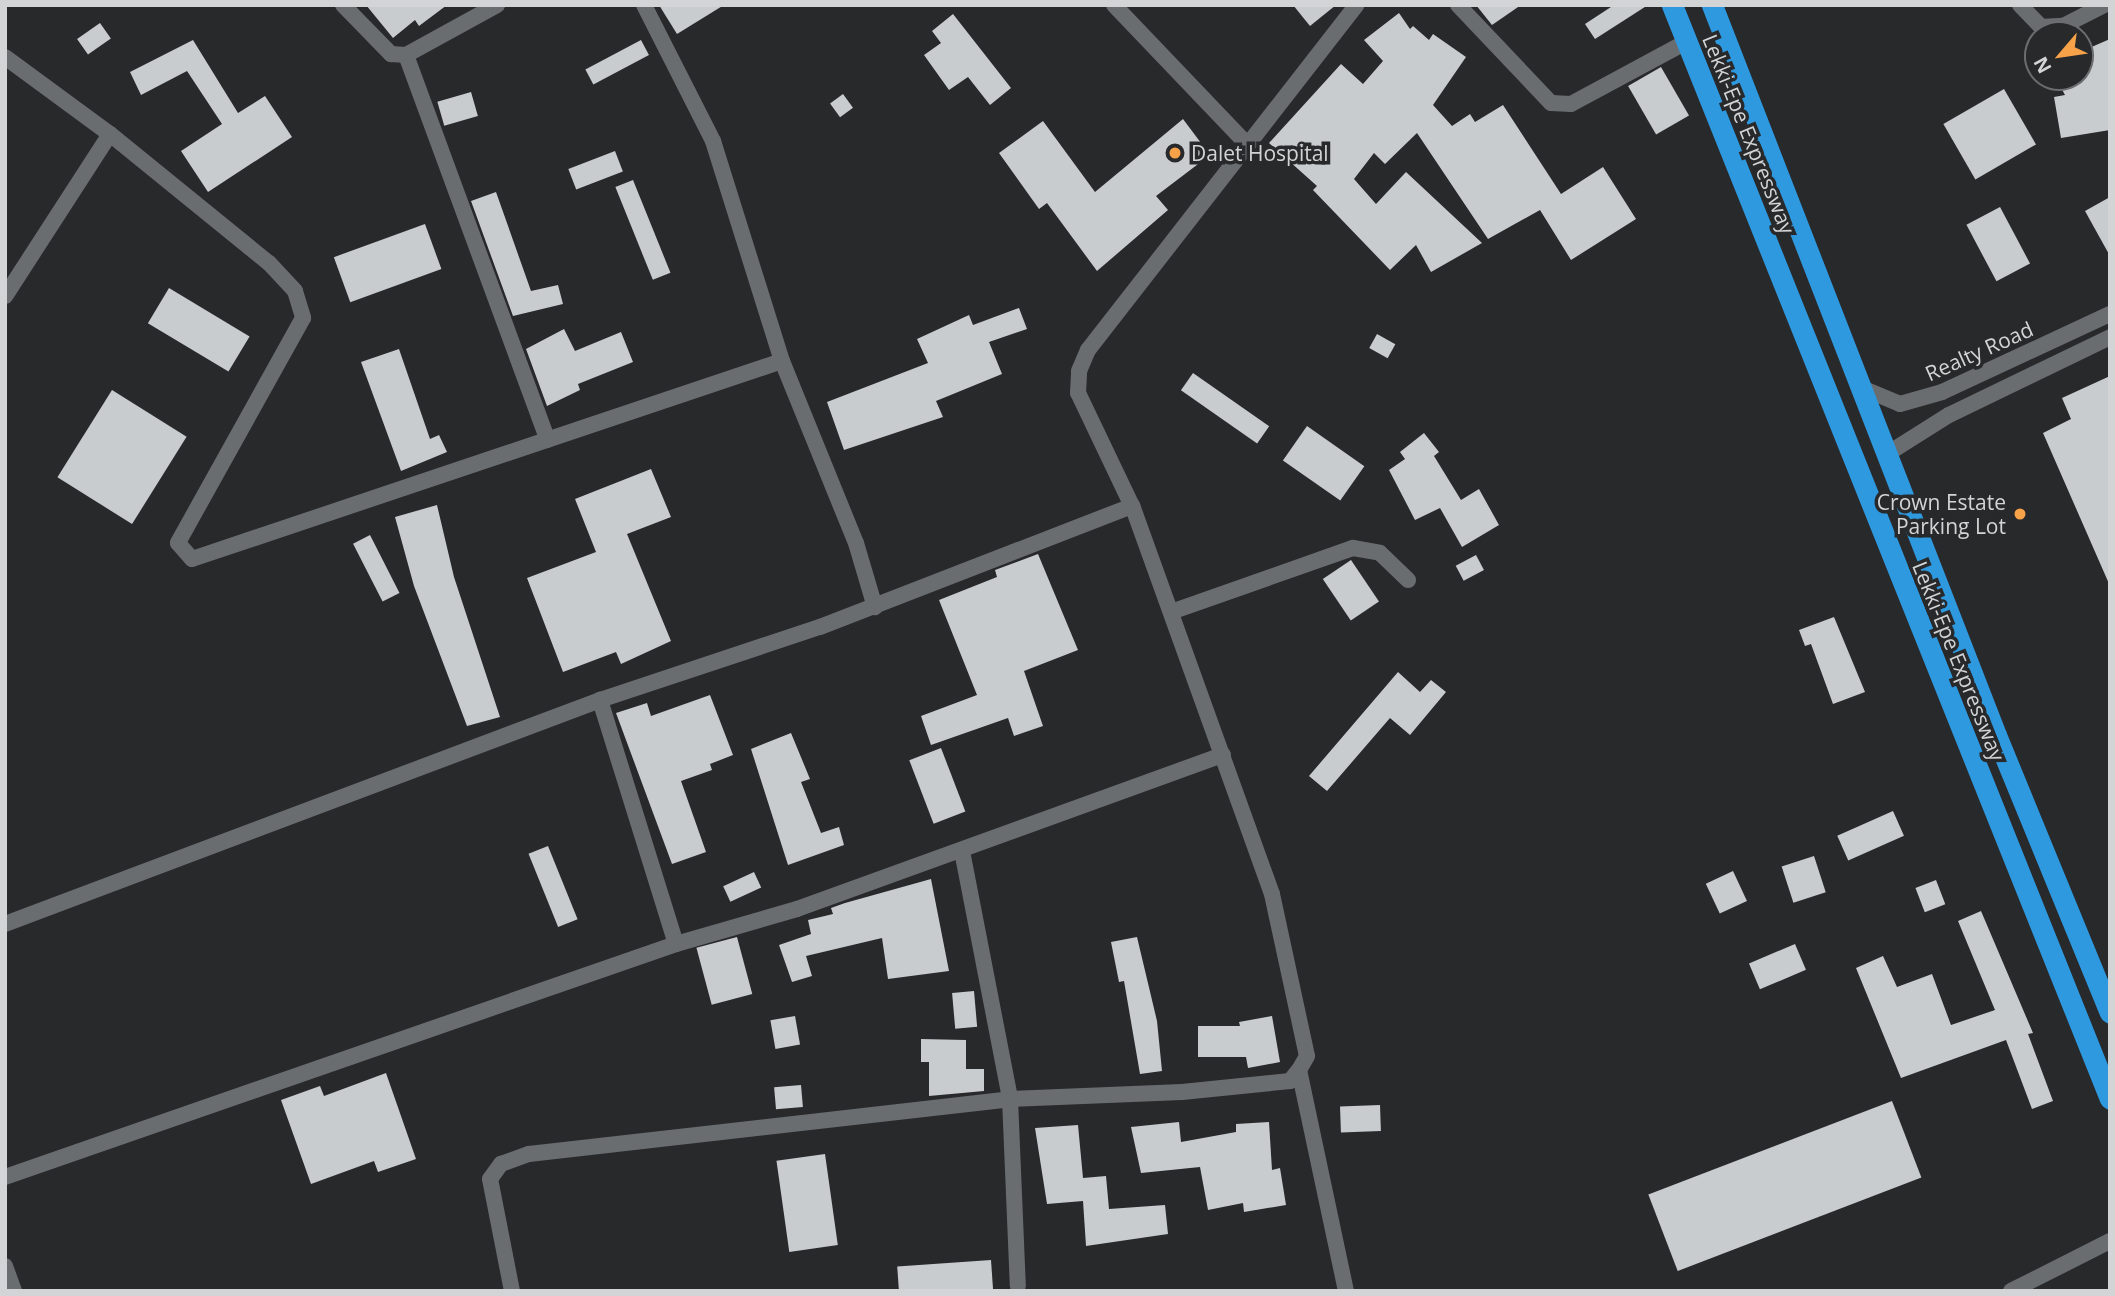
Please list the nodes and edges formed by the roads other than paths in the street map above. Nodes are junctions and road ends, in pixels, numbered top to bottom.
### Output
1 (343, 5) edge
2 (497, 5) edge
3 (644, 5) edge
4 (1114, 5) edge
5 (1357, 5) edge
6 (1458, 5) edge
7 (1672, 5) edge
8 (1712, 5) edge
9 (2020, 5) edge
10 (2104, 5) edge
11 (1686, 42) junction
12 (407, 55) junction
13 (5, 57) edge
14 (110, 134) junction
15 (1248, 145) junction
16 (5, 296) edge
17 (2107, 321) edge
18 (2110, 337) edge
19 (782, 360) junction
20 (1862, 388) junction
21 (548, 440) junction
22 (1887, 454) junction
23 (1132, 506) junction
24 (1408, 580) dead end
25 (875, 607) junction
26 (1171, 612) junction
27 (600, 700) junction
28 (1223, 755) junction
29 (962, 850) junction
30 (5, 924) edge
31 (676, 944) junction
32 (2110, 1013) edge
33 (1299, 1070) junction
34 (1010, 1099) junction
35 (2110, 1099) edge
36 (5, 1177) edge
37 (2110, 1241) edge
38 (5, 1266) edge
39 (1018, 1286) dead end
40 (14, 1291) edge
41 (512, 1291) edge
42 (1346, 1291) edge
43 (2011, 1291) edge

1 - 12 street
2 - 12 street
3 - 19 street
4 - 15 street
5 - 15 street
6 - 11 street
7 - 11 highway, Lekki-Epe Expressway
8 - 20 highway, Lekki-Epe Expressway
9 - 10 street
11 - 35 highway, Lekki-Epe Expressway
12 - 21 street
13 - 14 street
14 - 16 street
14 - 21 street
15 - 23 street
17 - 20 street, Realty Road
18 - 22 street, Realty Road
19 - 21 street
19 - 25 street
20 - 22 highway, Lekki-Epe Expressway
22 - 32 highway, Lekki-Epe Expressway
23 - 25 street
23 - 26 street
24 - 26 street
25 - 27 street
26 - 28 street
27 - 30 street
27 - 31 street
28 - 29 street
28 - 33 street
29 - 31 street
29 - 34 street
31 - 36 street
33 - 34 street
33 - 42 street
34 - 39 street
34 - 41 street
37 - 43 street
38 - 40 street

